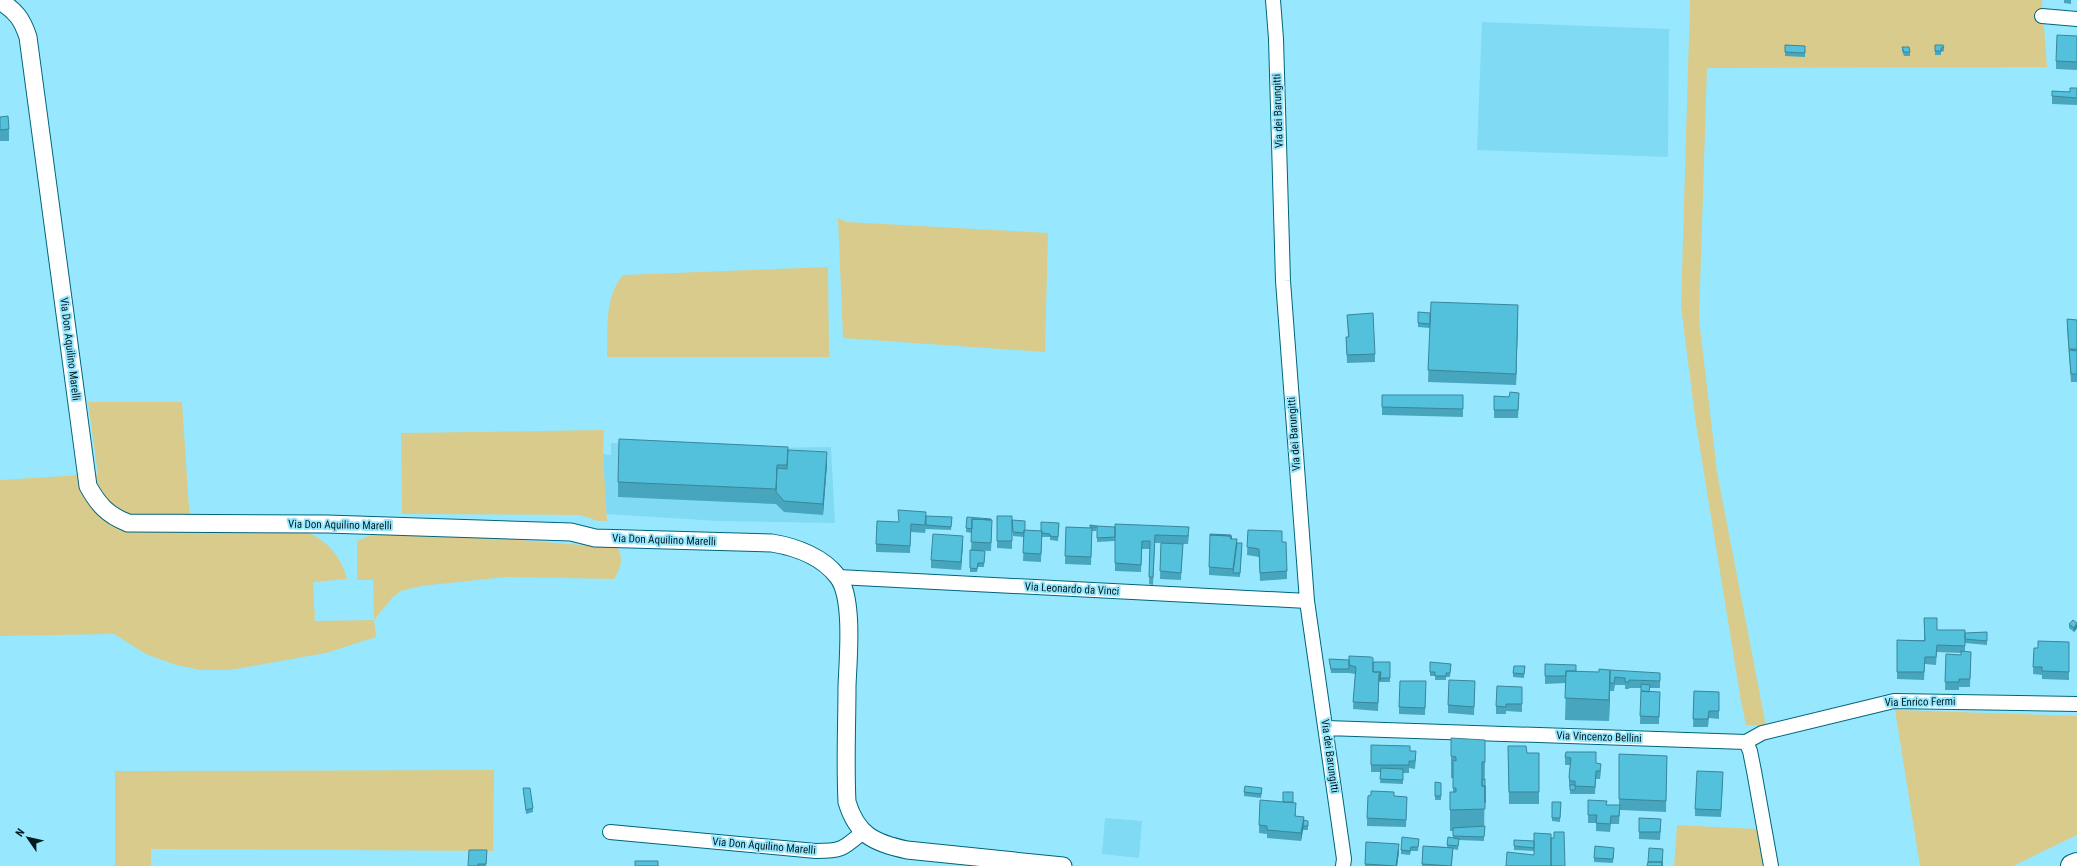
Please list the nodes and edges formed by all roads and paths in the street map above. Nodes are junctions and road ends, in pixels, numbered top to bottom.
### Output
1 (1273, 0) edge
2 (0, 1) edge
3 (2042, 16) dead end
4 (2077, 18) edge
5 (838, 578) junction
6 (1307, 601) junction
7 (2077, 704) edge
8 (1326, 728) junction
9 (1746, 742) junction
10 (610, 832) dead end
11 (863, 832) junction
12 (2077, 864) edge
13 (1063, 866) edge
14 (1343, 866) edge
15 (1770, 866) edge
16 (2072, 866) edge

1 - 6 street, Via dei Barungitti
2 - 5 street, Via Don Aquilino Marelli
3 - 4 street
5 - 6 street, Via Leonardo da Vinci
5 - 11 street, Via Don Aquilino Marelli
6 - 8 street, Via dei Barungitti
7 - 9 street, Via Enrico Fermi
8 - 9 street, Via Vincenzo Bellini
8 - 14 street, Via dei Barungitti
9 - 15 street
10 - 11 street, Via Don Aquilino Marelli
11 - 13 street, Via Don Aquilino Marelli
12 - 16 highway

